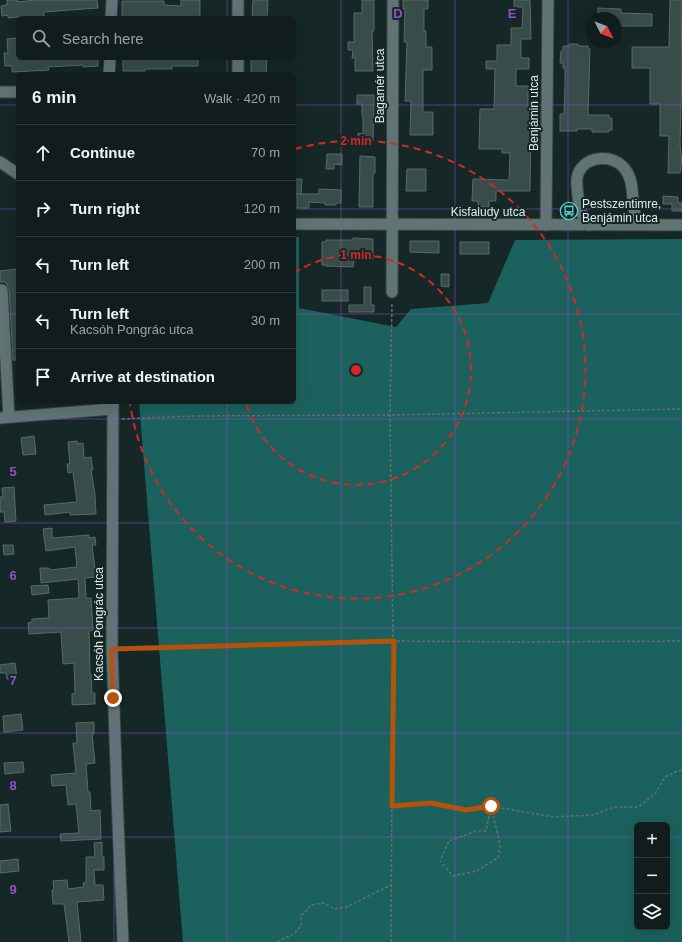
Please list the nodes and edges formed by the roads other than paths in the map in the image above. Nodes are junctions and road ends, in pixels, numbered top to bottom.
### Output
1 (112, 0) edge
2 (238, 0) edge
3 (393, 0) edge
4 (548, 0) edge
5 (111, 16) edge
6 (238, 16) edge
7 (110, 60) edge
8 (238, 60) edge
9 (109, 72) edge
10 (238, 72) edge
11 (0, 92) edge
12 (16, 92) edge
13 (0, 162) edge
14 (16, 173) edge
15 (296, 224) edge
16 (393, 224) junction
17 (641, 224) junction
18 (546, 225) junction
19 (589, 225) junction
20 (682, 225) edge
21 (2, 290) dead end
22 (392, 292) road end
23 (112, 410) edge
24 (5, 417) edge
25 (123, 942) edge

1 - 5 street
2 - 6 street
3 - 16 street, Bagamér utca
4 - 18 street, Benjámin utca
7 - 9 street
8 - 10 street
11 - 12 street
13 - 14 street
15 - 16 street, Kisfaludy utca
16 - 18 street, Kisfaludy utca
16 - 22 street, Bagamér utca
17 - 19 street, Kisfaludy utca
17 - 19 street
17 - 20 street, Kisfaludy utca
18 - 19 street, Kisfaludy utca
21 - 24 street
23 - 24 street
23 - 25 street, Kacsóh Pongrác utca

